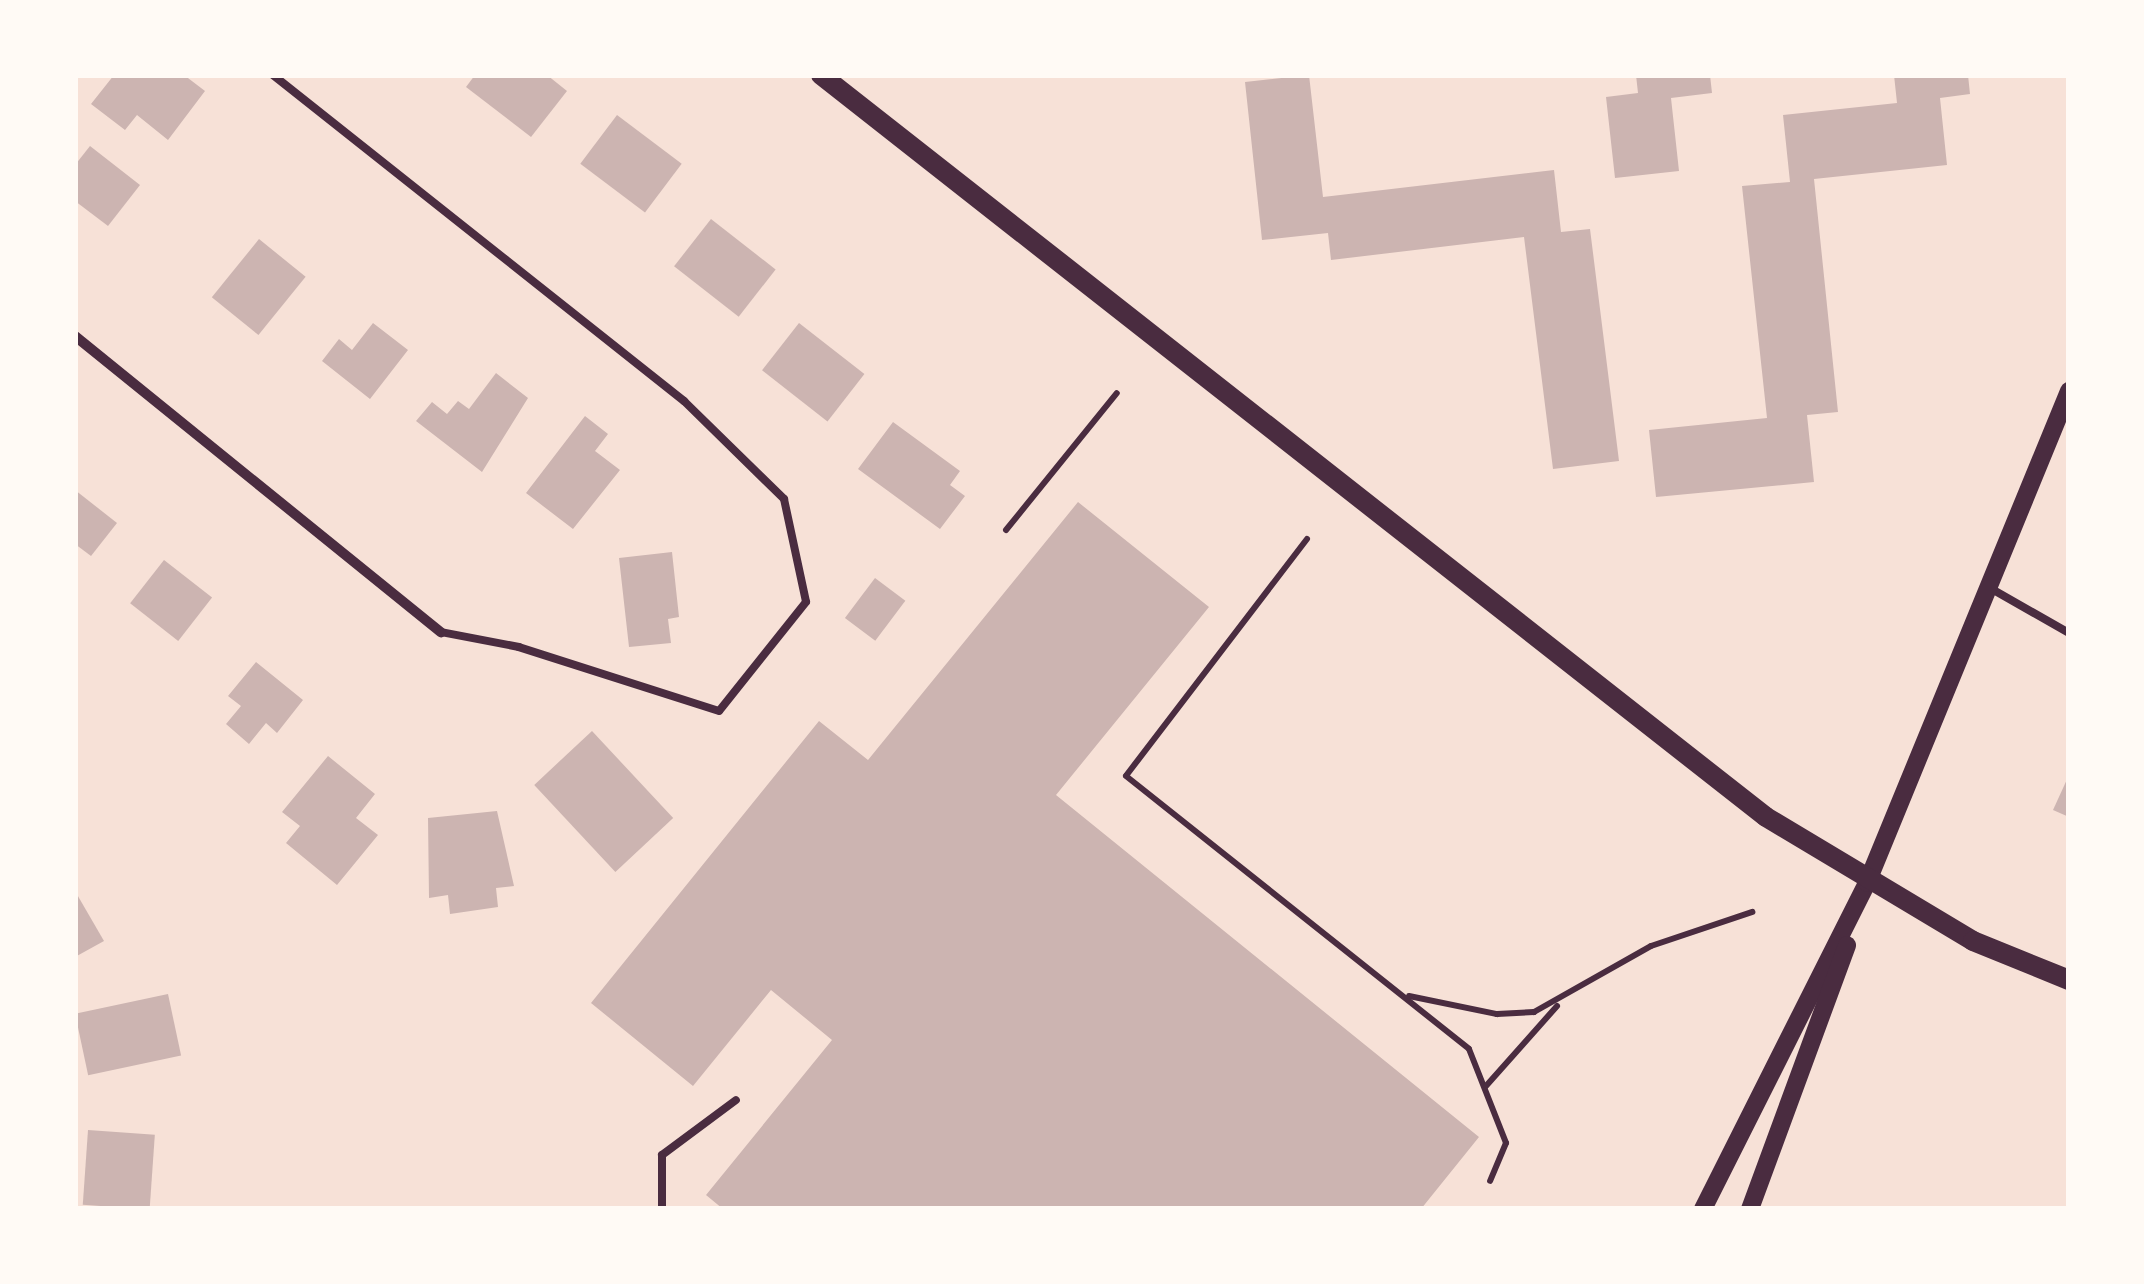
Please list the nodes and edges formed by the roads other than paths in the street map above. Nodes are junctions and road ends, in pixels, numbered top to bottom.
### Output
1 (272, 75) edge
2 (821, 75) edge
3 (75, 336) edge
4 (2069, 391) edge
5 (1986, 586) junction
6 (441, 632) joint
7 (2069, 633) edge
8 (1867, 883) junction
9 (2069, 980) edge
10 (736, 1100) dead end
11 (662, 1209) edge
12 (1703, 1209) edge
13 (1750, 1209) edge

1 - 6 lane
2 - 8 main road
3 - 6 street
4 - 5 street
5 - 7 lane
5 - 8 street
8 - 9 main road
8 - 12 street
8 - 13 street
10 - 11 lane

